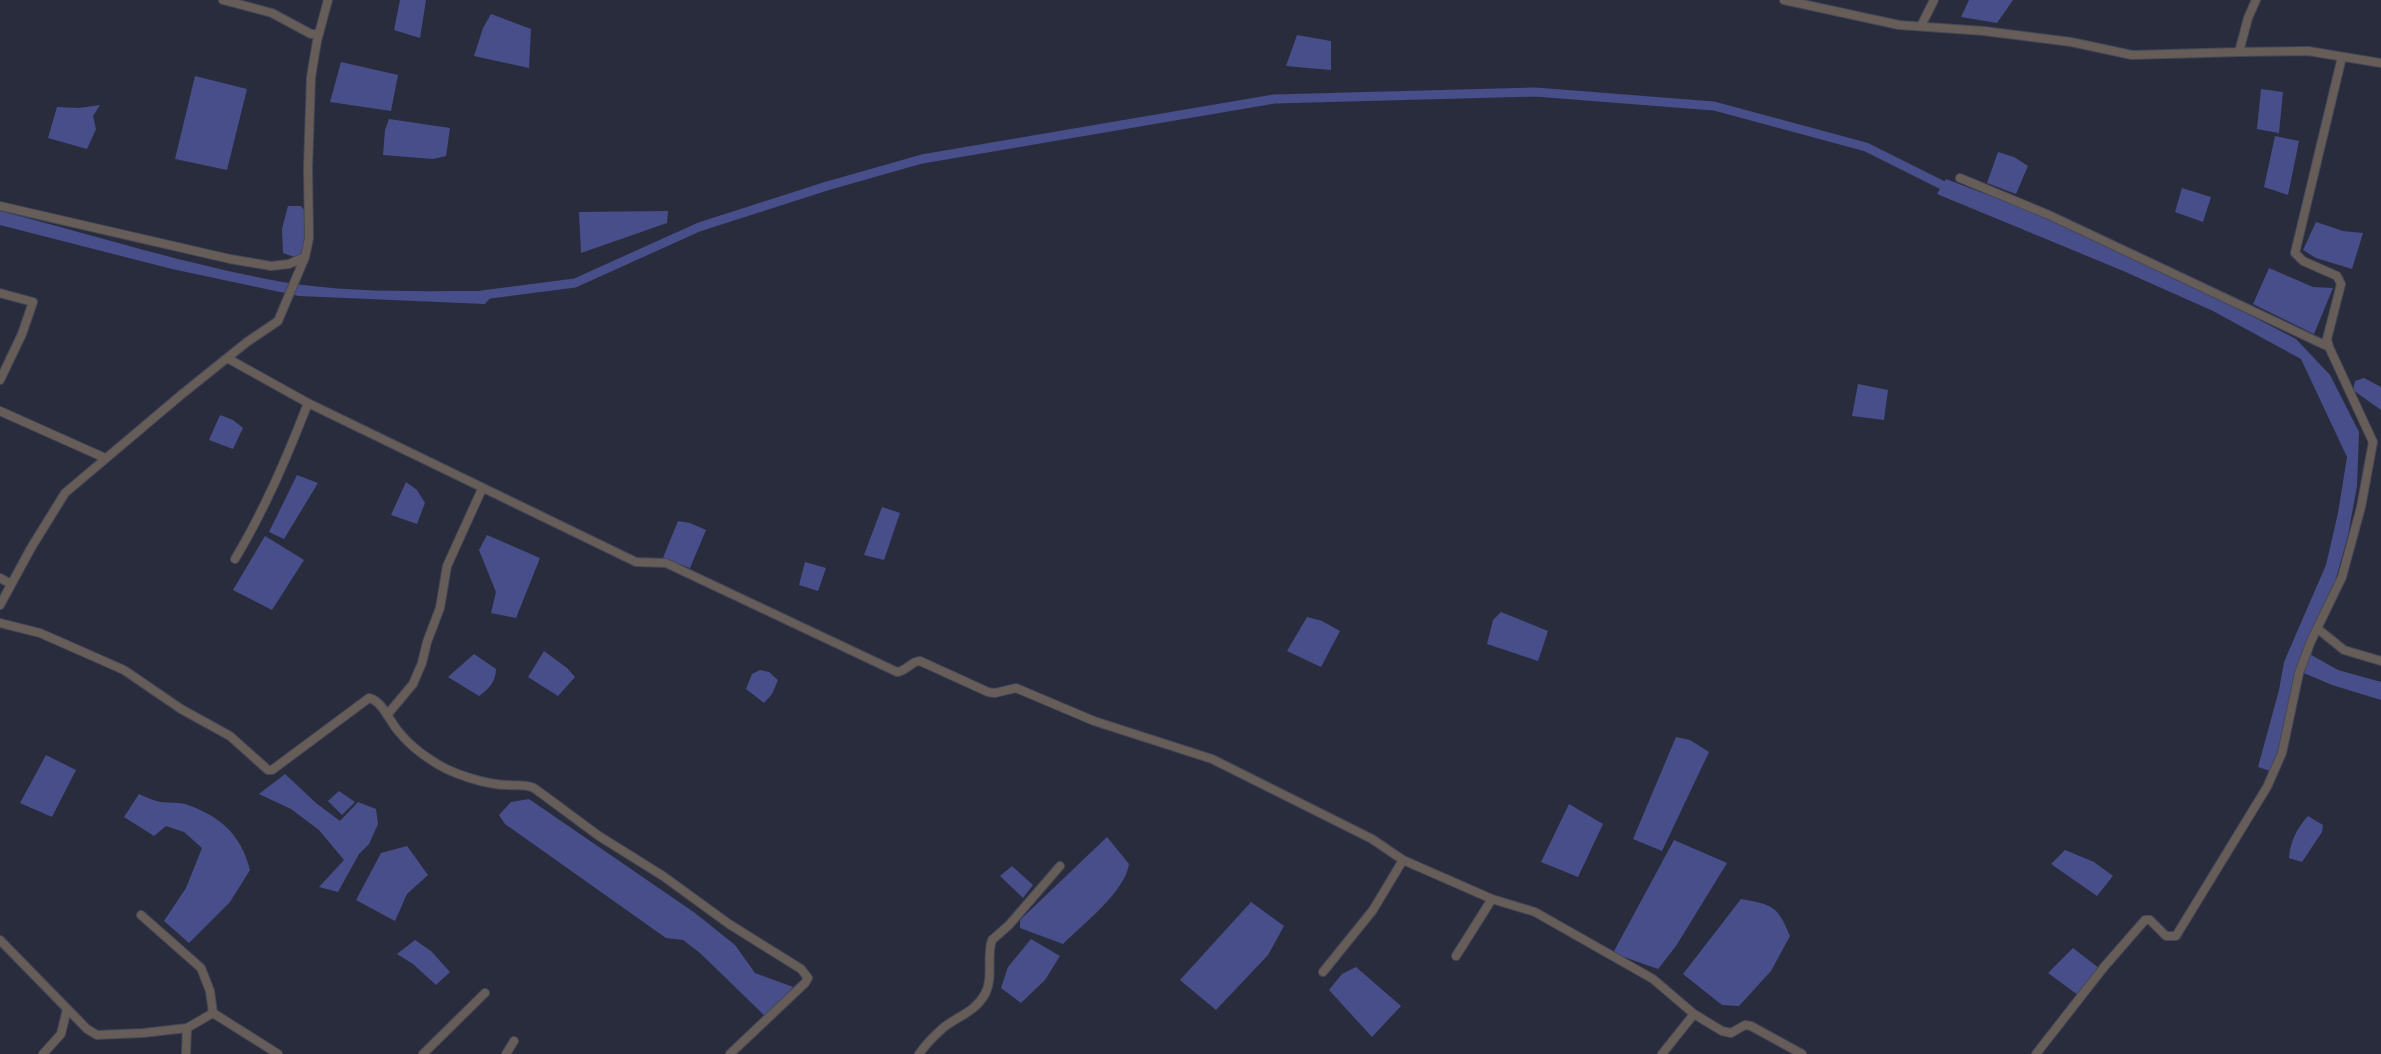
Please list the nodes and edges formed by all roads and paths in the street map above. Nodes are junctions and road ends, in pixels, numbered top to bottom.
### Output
1 (223, 0) edge
2 (328, 0) edge
3 (1784, 0) edge
4 (1934, 0) edge
5 (2256, 0) edge
6 (1921, 26) junction
7 (319, 34) junction
8 (2239, 52) junction
9 (2342, 57) junction
10 (2381, 63) edge
11 (1960, 178) dead end
12 (0, 206) edge
13 (305, 257) junction
14 (0, 293) edge
15 (2329, 347) junction
16 (228, 358) junction
17 (0, 380) edge
18 (308, 403) junction
19 (0, 411) edge
20 (2377, 443) edge
21 (105, 458) junction
22 (482, 489) junction
23 (235, 559) dead end
24 (0, 578) edge
25 (11, 584) junction
26 (0, 605) edge
27 (0, 623) edge
28 (2318, 630) junction
29 (2381, 661) edge
30 (387, 715) junction
31 (1403, 860) junction
32 (1060, 866) dead end
33 (1492, 899) junction
34 (141, 915) dead end
35 (0, 940) edge
36 (1456, 956) dead end
37 (1323, 972) dead end
38 (485, 993) dead end
39 (67, 1009) junction
40 (213, 1013) junction
41 (1694, 1014) junction
42 (187, 1028) junction
43 (514, 1040) dead end
44 (43, 1054) edge
45 (186, 1054) edge
46 (278, 1054) edge
47 (423, 1054) edge
48 (506, 1054) edge
49 (730, 1054) edge
50 (919, 1054) edge
51 (1662, 1054) edge
52 (1802, 1054) edge
53 (2036, 1054) edge

1 - 7 street
2 - 7 street
3 - 6 street
4 - 6 street
5 - 8 street
6 - 8 street
7 - 13 street
8 - 9 street
9 - 10 street
9 - 15 street
11 - 15 street
12 - 13 street
13 - 16 street
14 - 17 street
15 - 20 street
16 - 18 street
16 - 21 street
18 - 22 street
18 - 23 street
19 - 21 street
20 - 28 street
21 - 25 street
22 - 30 street
22 - 31 street
24 - 25 street
25 - 26 street
27 - 30 street
28 - 29 street
28 - 53 street
30 - 49 street
31 - 33 street
31 - 37 street
32 - 50 street
33 - 36 street
33 - 41 street
34 - 40 street
35 - 39 street
38 - 47 street
39 - 42 street
39 - 44 street
40 - 42 street
40 - 46 street
41 - 51 street
41 - 52 street
42 - 45 street
43 - 48 street

